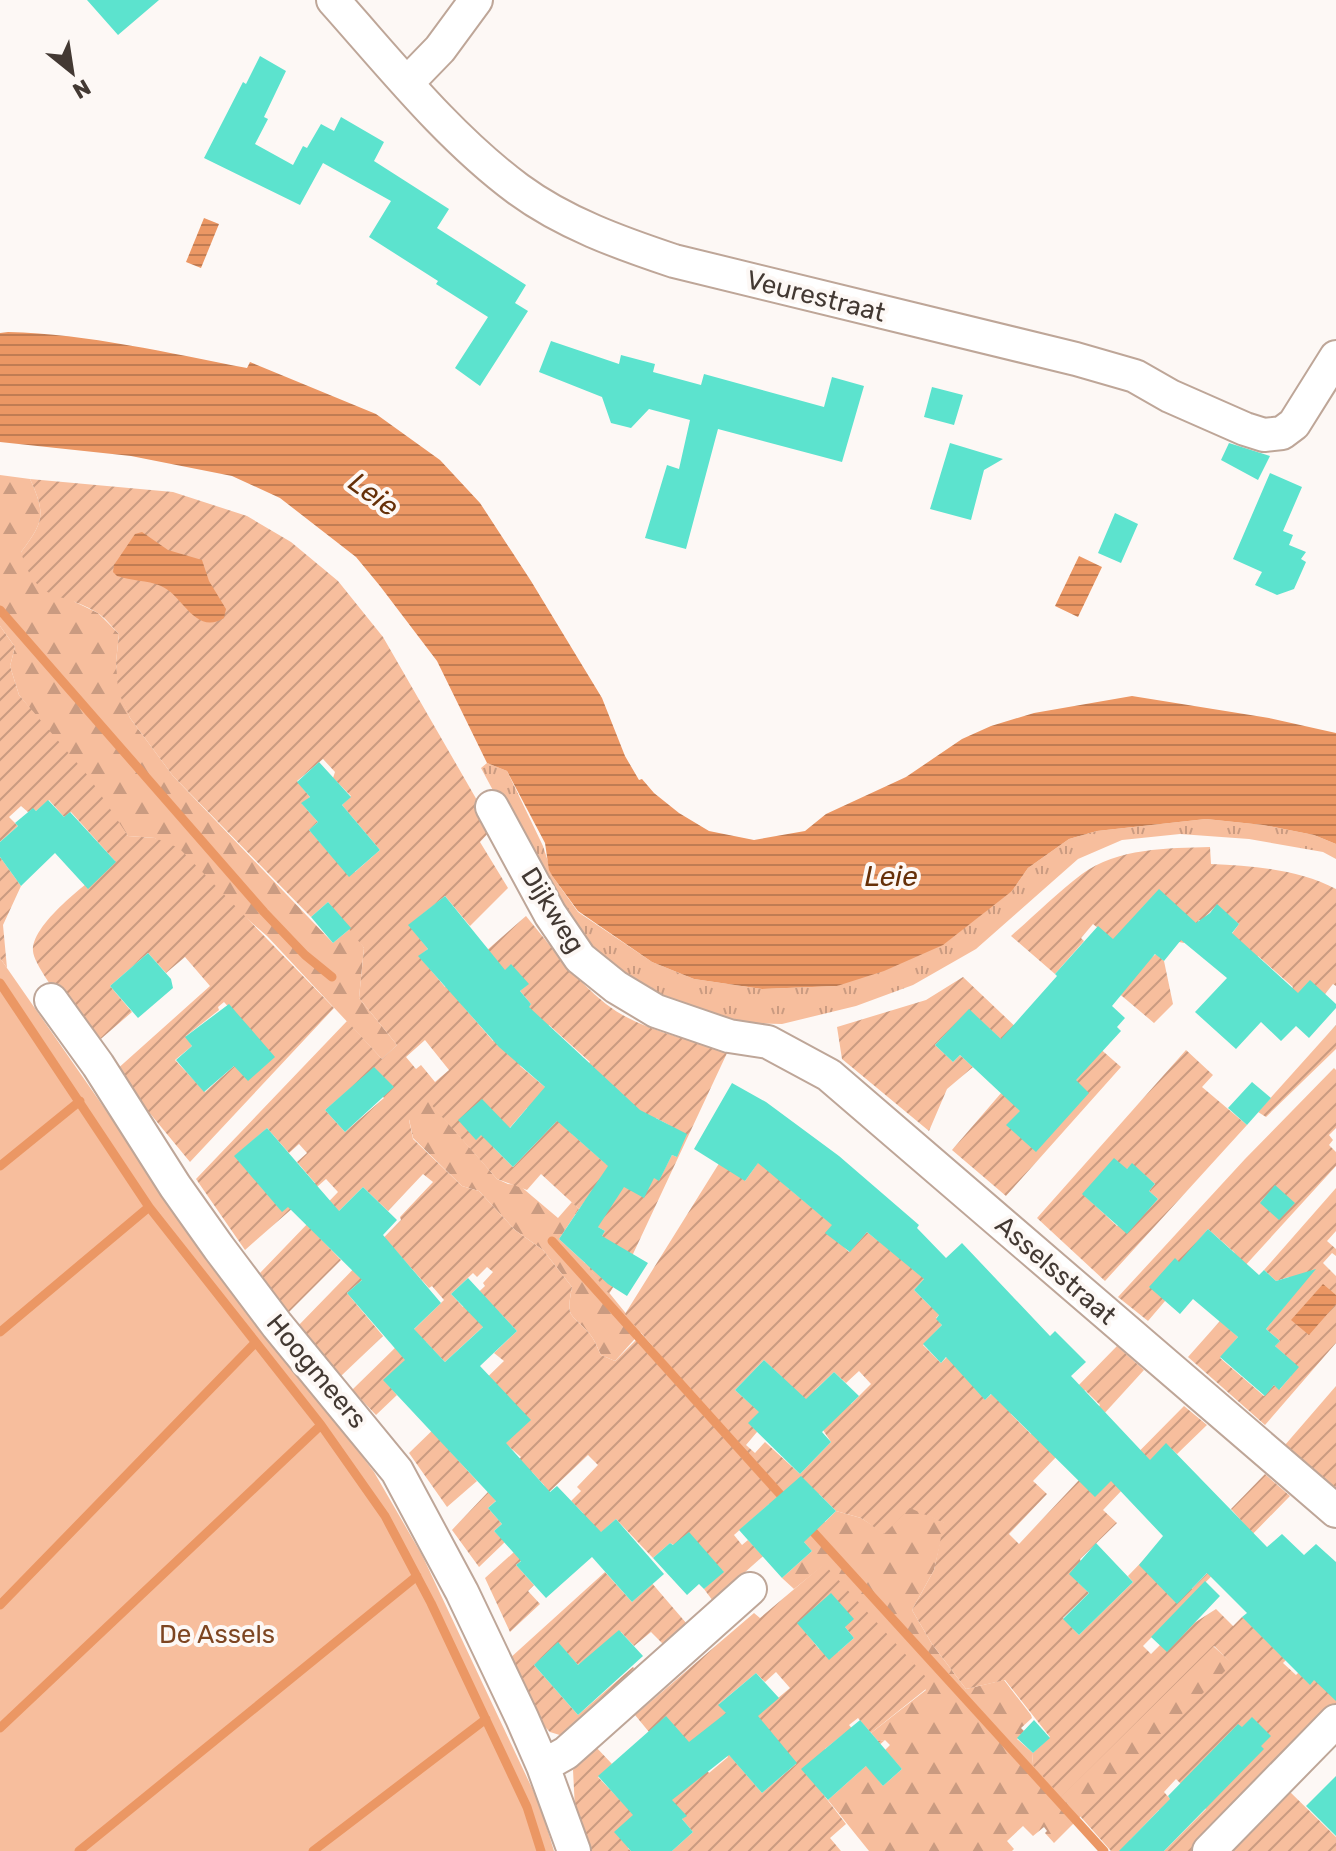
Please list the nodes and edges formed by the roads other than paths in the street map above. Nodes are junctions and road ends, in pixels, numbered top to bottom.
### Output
1 (333, 0) edge
2 (476, 0) edge
3 (408, 82) junction
4 (1336, 357) edge
5 (492, 807) dead end
6 (51, 1000) dead end
7 (768, 1042) joint
8 (1336, 1511) edge
9 (750, 1589) dead end
10 (1336, 1721) edge
11 (543, 1766) junction
12 (574, 1851) edge
13 (1209, 1851) edge

1 - 3 street, Veurestraat
2 - 3 street
3 - 4 street, Veurestraat
5 - 7 street, Dijkweg
6 - 11 street, Hoogmeers
7 - 8 street, Asselsstraat
9 - 11 street
10 - 13 street
11 - 12 street, Hoogmeers

